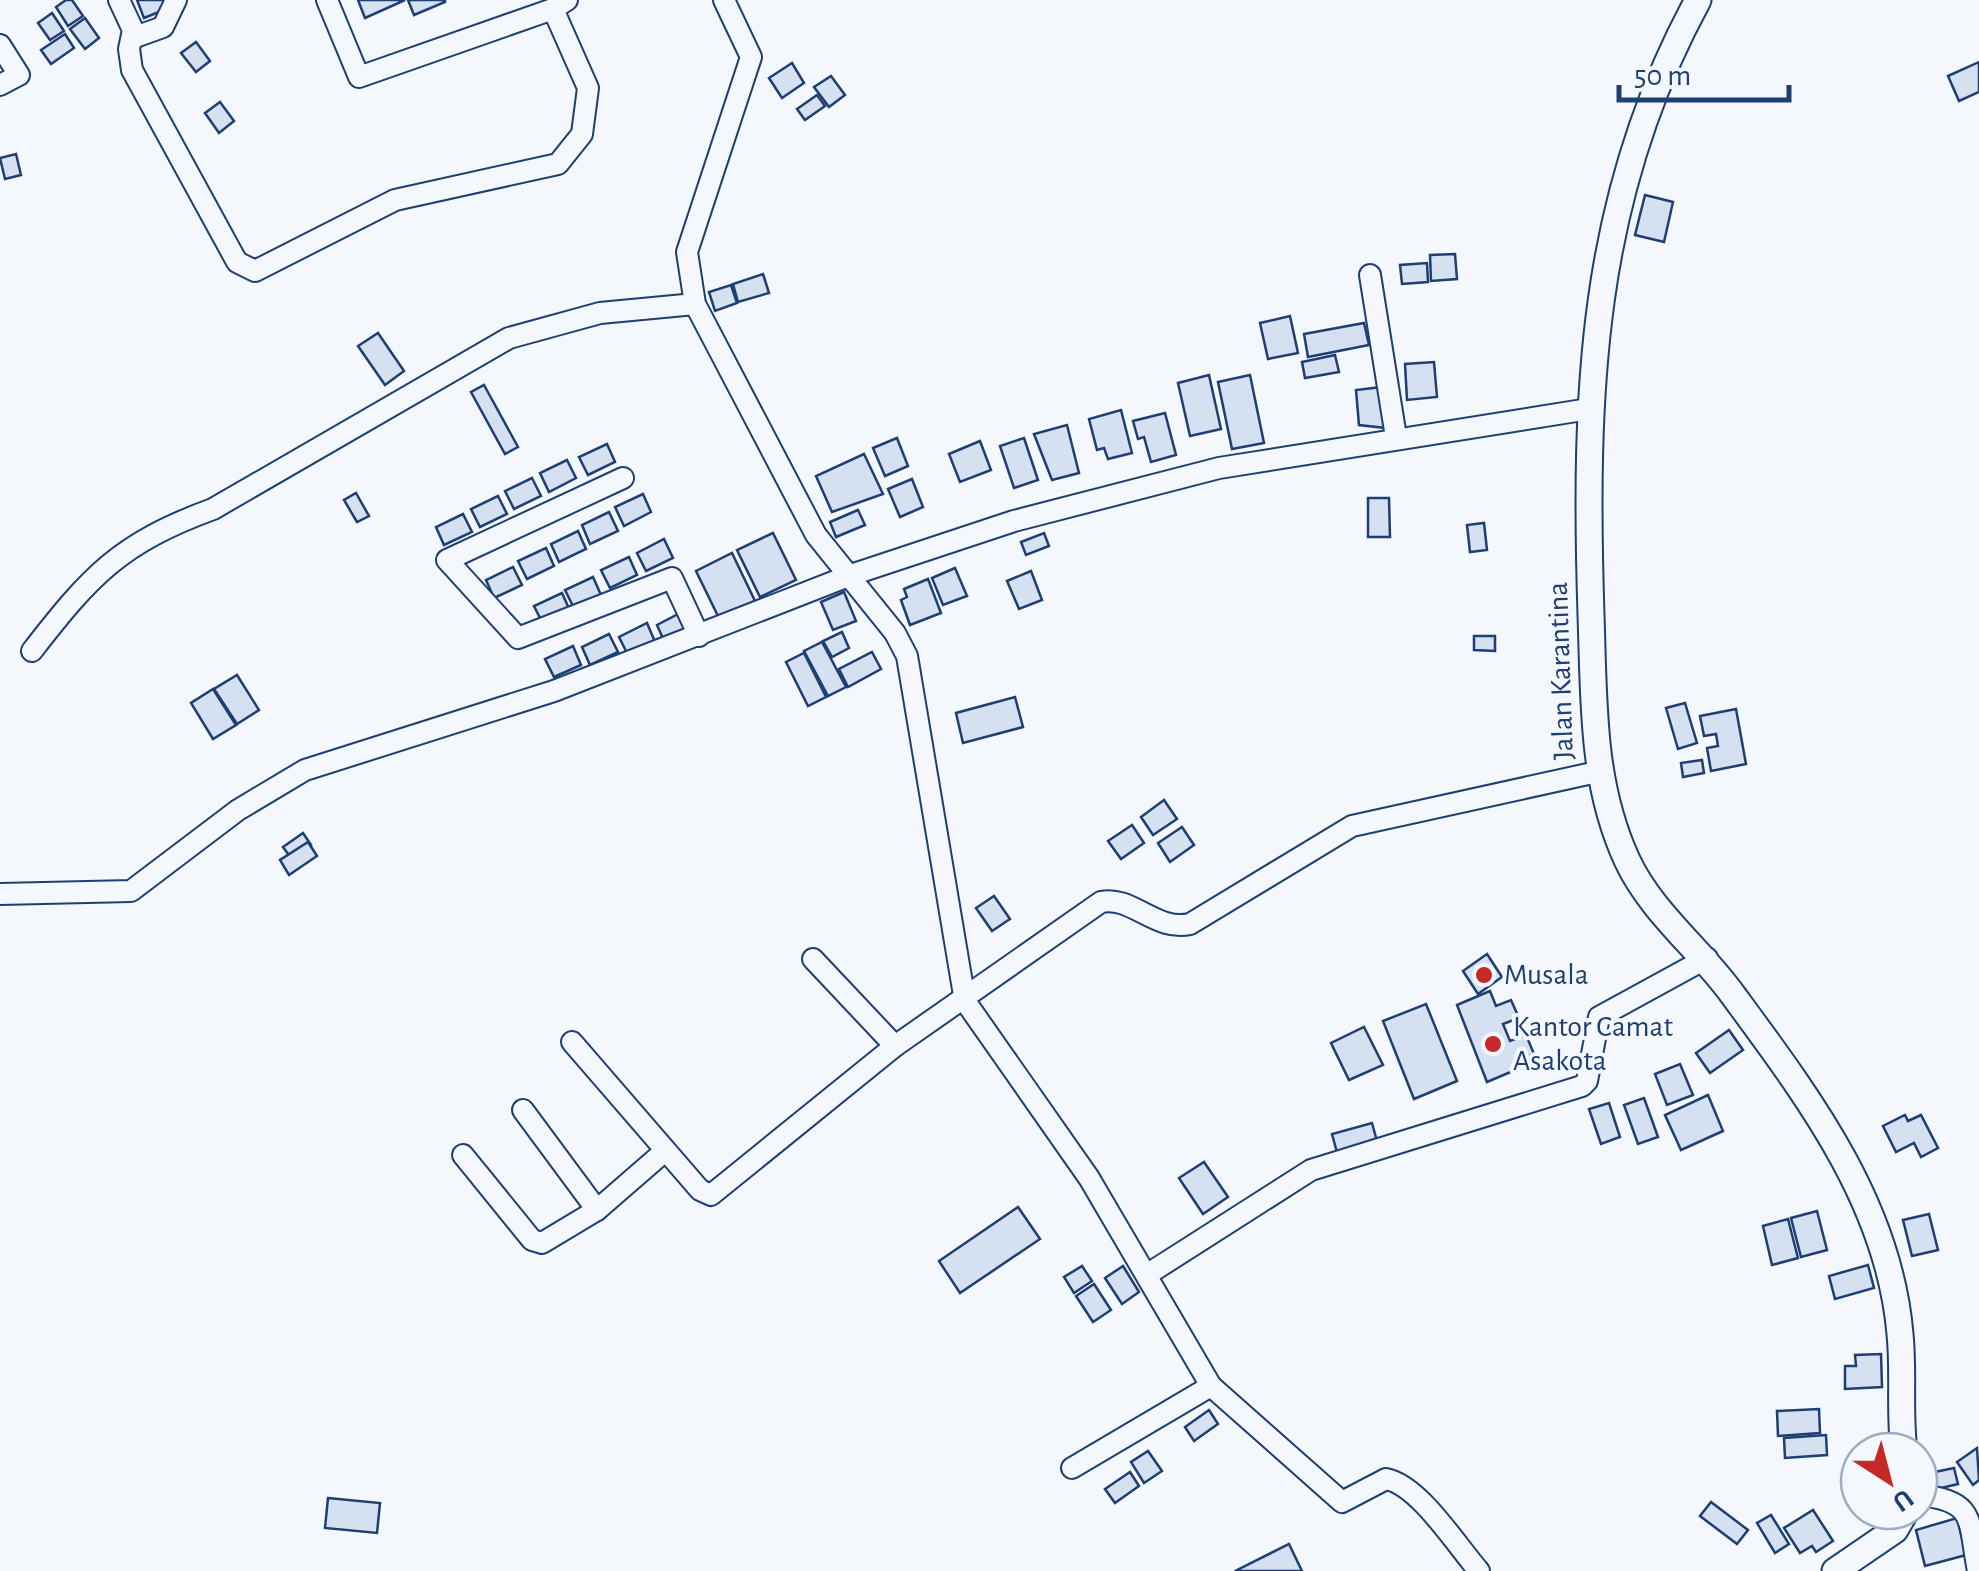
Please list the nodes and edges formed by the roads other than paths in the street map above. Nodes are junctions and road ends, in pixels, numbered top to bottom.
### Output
1 (120, 0) edge
2 (176, 0) edge
3 (327, 0) edge
4 (724, 0) edge
5 (1698, 0) edge
6 (560, 4) edge
7 (134, 38) junction
8 (0, 44) edge
9 (0, 85) edge
10 (1370, 275) dead end
11 (695, 304) junction
12 (1589, 409) junction
13 (1396, 437) junction
14 (623, 478) dead end
15 (851, 575) junction
16 (699, 636) junction
17 (32, 652) dead end
18 (1597, 772) junction
19 (0, 894) edge
20 (1707, 958) junction
21 (812, 959) dead end
22 (965, 1001) junction
23 (572, 1042) dead end
24 (895, 1046) junction
25 (523, 1110) dead end
26 (666, 1151) junction
27 (463, 1155) dead end
28 (597, 1210) junction
29 (1148, 1274) junction
30 (1212, 1386) junction
31 (1903, 1431) edge
32 (1072, 1468) dead end
33 (1939, 1498) edge
34 (1893, 1531) edge
35 (1479, 1571) edge
36 (1835, 1571) edge
37 (1978, 1571) edge

1 - 7 street
2 - 7 street
3 - 6 street
4 - 11 street
5 - 12 street, Jalan Karantina
6 - 7 street
8 - 9 street
10 - 13 street
11 - 15 street
11 - 17 street
12 - 13 street
12 - 18 street, Jalan Karantina
13 - 15 street
14 - 16 street
15 - 16 street
15 - 22 street
16 - 19 street
18 - 20 street, Jalan Karantina
18 - 22 street
20 - 29 street
20 - 31 street, Jalan Karantina
21 - 24 street
22 - 24 street
22 - 29 street
23 - 26 street
24 - 26 street
25 - 28 street
26 - 28 street
27 - 28 street
29 - 30 street
30 - 32 street
30 - 35 street
33 - 37 street
34 - 36 street

